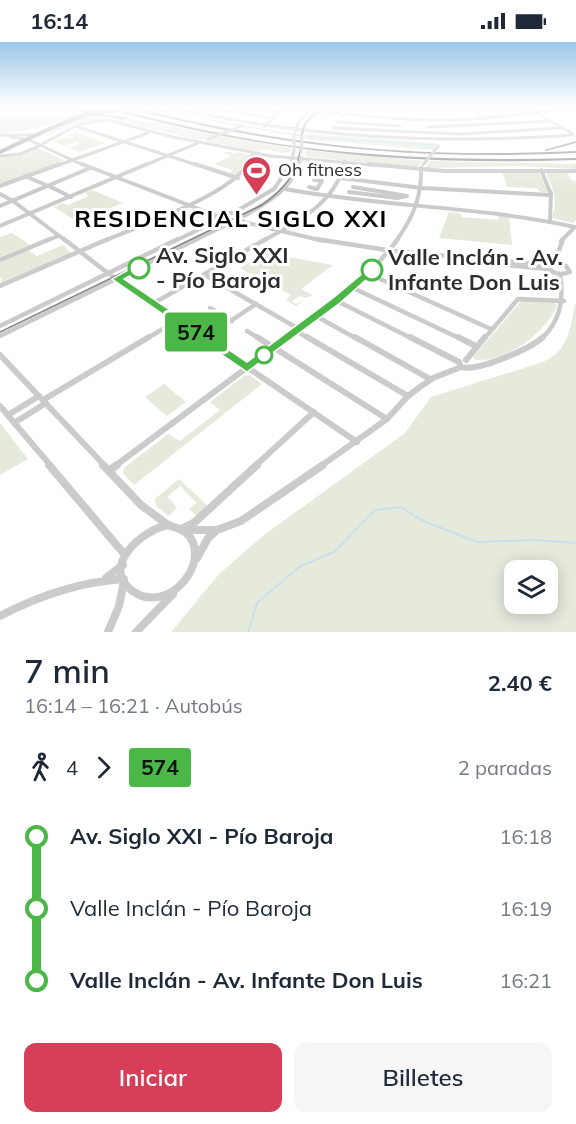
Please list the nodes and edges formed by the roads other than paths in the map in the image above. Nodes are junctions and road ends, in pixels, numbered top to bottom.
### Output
1 (302, 134) edge
2 (432, 134) edge
3 (22, 135) edge
4 (29, 135) edge
5 (37, 135) edge
6 (37, 135) edge
7 (57, 135) edge
8 (100, 135) edge
9 (143, 135) edge
10 (162, 135) edge
11 (219, 135) edge
12 (219, 135) edge
13 (222, 135) edge
14 (233, 135) edge
15 (257, 135) edge
16 (270, 135) edge
17 (270, 135) edge
18 (295, 135) edge
19 (318, 135) edge
20 (332, 135) joint
21 (400, 135) edge
22 (507, 135) edge
23 (571, 135) edge
24 (0, 136) edge
25 (54, 136) junction
26 (229, 136) junction
27 (277, 136) junction
28 (40, 137) junction
29 (400, 140) junction
30 (515, 140) junction
31 (121, 142) junction
32 (198, 142) junction
33 (576, 142) edge
34 (438, 144) junction
35 (39, 146) junction
36 (0, 152) edge
37 (512, 152) junction
38 (254, 153) junction
39 (0, 156) edge
40 (166, 156) junction
41 (576, 156) edge
42 (293, 158) junction
43 (301, 158) junction
44 (73, 159) junction
45 (345, 161) junction
46 (422, 167) junction
47 (90, 168) junction
48 (541, 170) junction
49 (576, 171) edge
50 (25, 176) junction
51 (117, 177) junction
52 (238, 178) junction
53 (340, 178) junction
54 (314, 180) dead end
55 (321, 185) junction
56 (0, 186) edge
57 (48, 186) junction
58 (309, 187) dead end
59 (335, 187) junction
60 (353, 187) dead end
61 (422, 188) junction
62 (285, 189) junction
63 (349, 192) dead end
64 (0, 194) edge
65 (551, 195) junction
66 (407, 196) junction
67 (71, 197) junction
68 (419, 197) junction
69 (328, 198) junction
70 (13, 201) junction
71 (189, 205) junction
72 (0, 206) edge
73 (416, 207) junction
74 (235, 212) junction
75 (29, 215) junction
76 (218, 217) junction
77 (549, 220) junction
78 (242, 221) junction
79 (0, 226) edge
80 (224, 226) junction
81 (576, 227) edge
82 (280, 233) junction
83 (58, 236) junction
84 (389, 251) junction
85 (79, 252) junction
86 (0, 260) edge
87 (555, 262) junction
88 (562, 264) junction
89 (547, 267) junction
90 (110, 274) junction
91 (369, 274) junction
92 (560, 274) junction
93 (206, 275) junction
94 (117, 279) junction
95 (0, 286) edge
96 (352, 288) junction
97 (337, 301) junction
98 (564, 301) junction
99 (154, 303) junction
100 (256, 304) junction
101 (210, 308) dead end
102 (316, 316) junction
103 (178, 320) junction
104 (232, 321) junction
105 (0, 326) edge
106 (491, 329) junction
107 (297, 330) junction
108 (247, 331) dead end
109 (0, 336) edge
110 (205, 338) junction
111 (476, 346) junction
112 (273, 348) junction
113 (0, 355) edge
114 (466, 364) junction
115 (247, 368) junction
116 (430, 379) junction
117 (408, 396) junction
118 (42, 400) junction
119 (0, 406) edge
120 (314, 412) junction
121 (8, 416) junction
122 (387, 420) junction
123 (14, 423) junction
124 (357, 442) junction
125 (109, 471) junction
126 (168, 525) junction
127 (182, 529) junction
128 (217, 530) junction
129 (125, 555) junction
130 (194, 564) junction
131 (123, 565) junction
132 (104, 579) junction
133 (124, 579) junction
134 (177, 589) junction
135 (0, 616) edge
136 (108, 632) edge
137 (136, 632) edge

1 - 43 street, bridge
2 - 34 street
3 - 24 street
4 - 24 street
5 - 36 main road
6 - 36 main road
7 - 25 street
8 - 31 street
9 - 31 street
10 - 32 street
11 - 26 highway
12 - 32 street, bridge
13 - 26 highway
14 - 41 highway
15 - 41 highway
16 - 27 highway
17 - 27 highway
18 - 42 street, bridge
19 - 20 street
20 - 29 street
21 - 29 street
22 - 30 street
23 - 30 street
25 - 28 street
25 - 35 street
26 - 41 highway
27 - 37 highway
28 - 35 street
28 - 35 street
29 - 34 street
30 - 34 street
31 - 40 street
31 - 44 street
32 - 38 street
32 - 40 street
33 - 37 highway
34 - 46 street, bridge
35 - 39 street
35 - 44 street
37 - 41 highway
38 - 42 street
38 - 52 street
40 - 51 street
40 - 52 street
42 - 43 street
42 - 74 street
43 - 45 street
43 - 62 street
44 - 47 street
44 - 50 street
44 - 51 street
45 - 46 street
45 - 53 street
46 - 48 street
46 - 61 street
47 - 51 street
47 - 57 street
48 - 49 street
48 - 65 street
50 - 56 street
50 - 57 street
51 - 67 street
51 - 71 street
52 - 71 street
53 - 59 street
53 - 61 street
54 - 55 street
55 - 58 street
55 - 59 street
57 - 67 street
57 - 70 street
59 - 69 street
60 - 66 street
61 - 65 street
61 - 68 street
62 - 69 street
62 - 78 street
63 - 66 street
64 - 70 street
65 - 77 street
66 - 68 street
67 - 75 street
68 - 73 street
69 - 73 street
69 - 82 street
70 - 72 street
70 - 75 street
71 - 76 street
71 - 85 street
73 - 77 street
73 - 84 street
74 - 76 street
74 - 78 street
75 - 79 street
75 - 83 street
76 - 80 street
76 - 90 street
77 - 81 street
78 - 80 street
78 - 82 street
80 - 94 street
81 - 87 street
81 - 88 street
82 - 84 street
82 - 93 street
83 - 85 street
83 - 86 street
84 - 89 street
84 - 91 street
85 - 90 street
85 - 95 street
87 - 88 street
87 - 89 street
88 - 92 street
89 - 92 street
90 - 94 street
90 - 105 street
91 - 96 street
91 - 106 street
92 - 98 street
93 - 99 street
93 - 100 street
94 - 99 street
94 - 109 street
96 - 97 street
96 - 111 street
97 - 102 street
97 - 114 street
98 - 106 street
98 - 114 street
99 - 103 street
100 - 104 street
100 - 107 street
101 - 104 street
102 - 107 street
102 - 116 street
103 - 110 street
103 - 118 street
104 - 110 street
106 - 111 street
107 - 112 street
107 - 117 street
108 - 112 street
110 - 115 street
111 - 114 street
112 - 115 street
112 - 122 street
113 - 118 street
114 - 116 street
115 - 120 street
115 - 125 street
116 - 117 street
117 - 122 street
118 - 121 street
118 - 123 street
118 - 125 street
119 - 121 street
120 - 124 street
120 - 127 street
121 - 123 street
122 - 124 street
123 - 129 street
124 - 128 street
125 - 126 street
126 - 127 street
126 - 129 street
127 - 128 street
127 - 130 street
128 - 130 street
129 - 131 street
130 - 134 street
131 - 132 street
131 - 133 street
132 - 133 street
132 - 135 street
133 - 134 street
133 - 136 street
134 - 137 street

